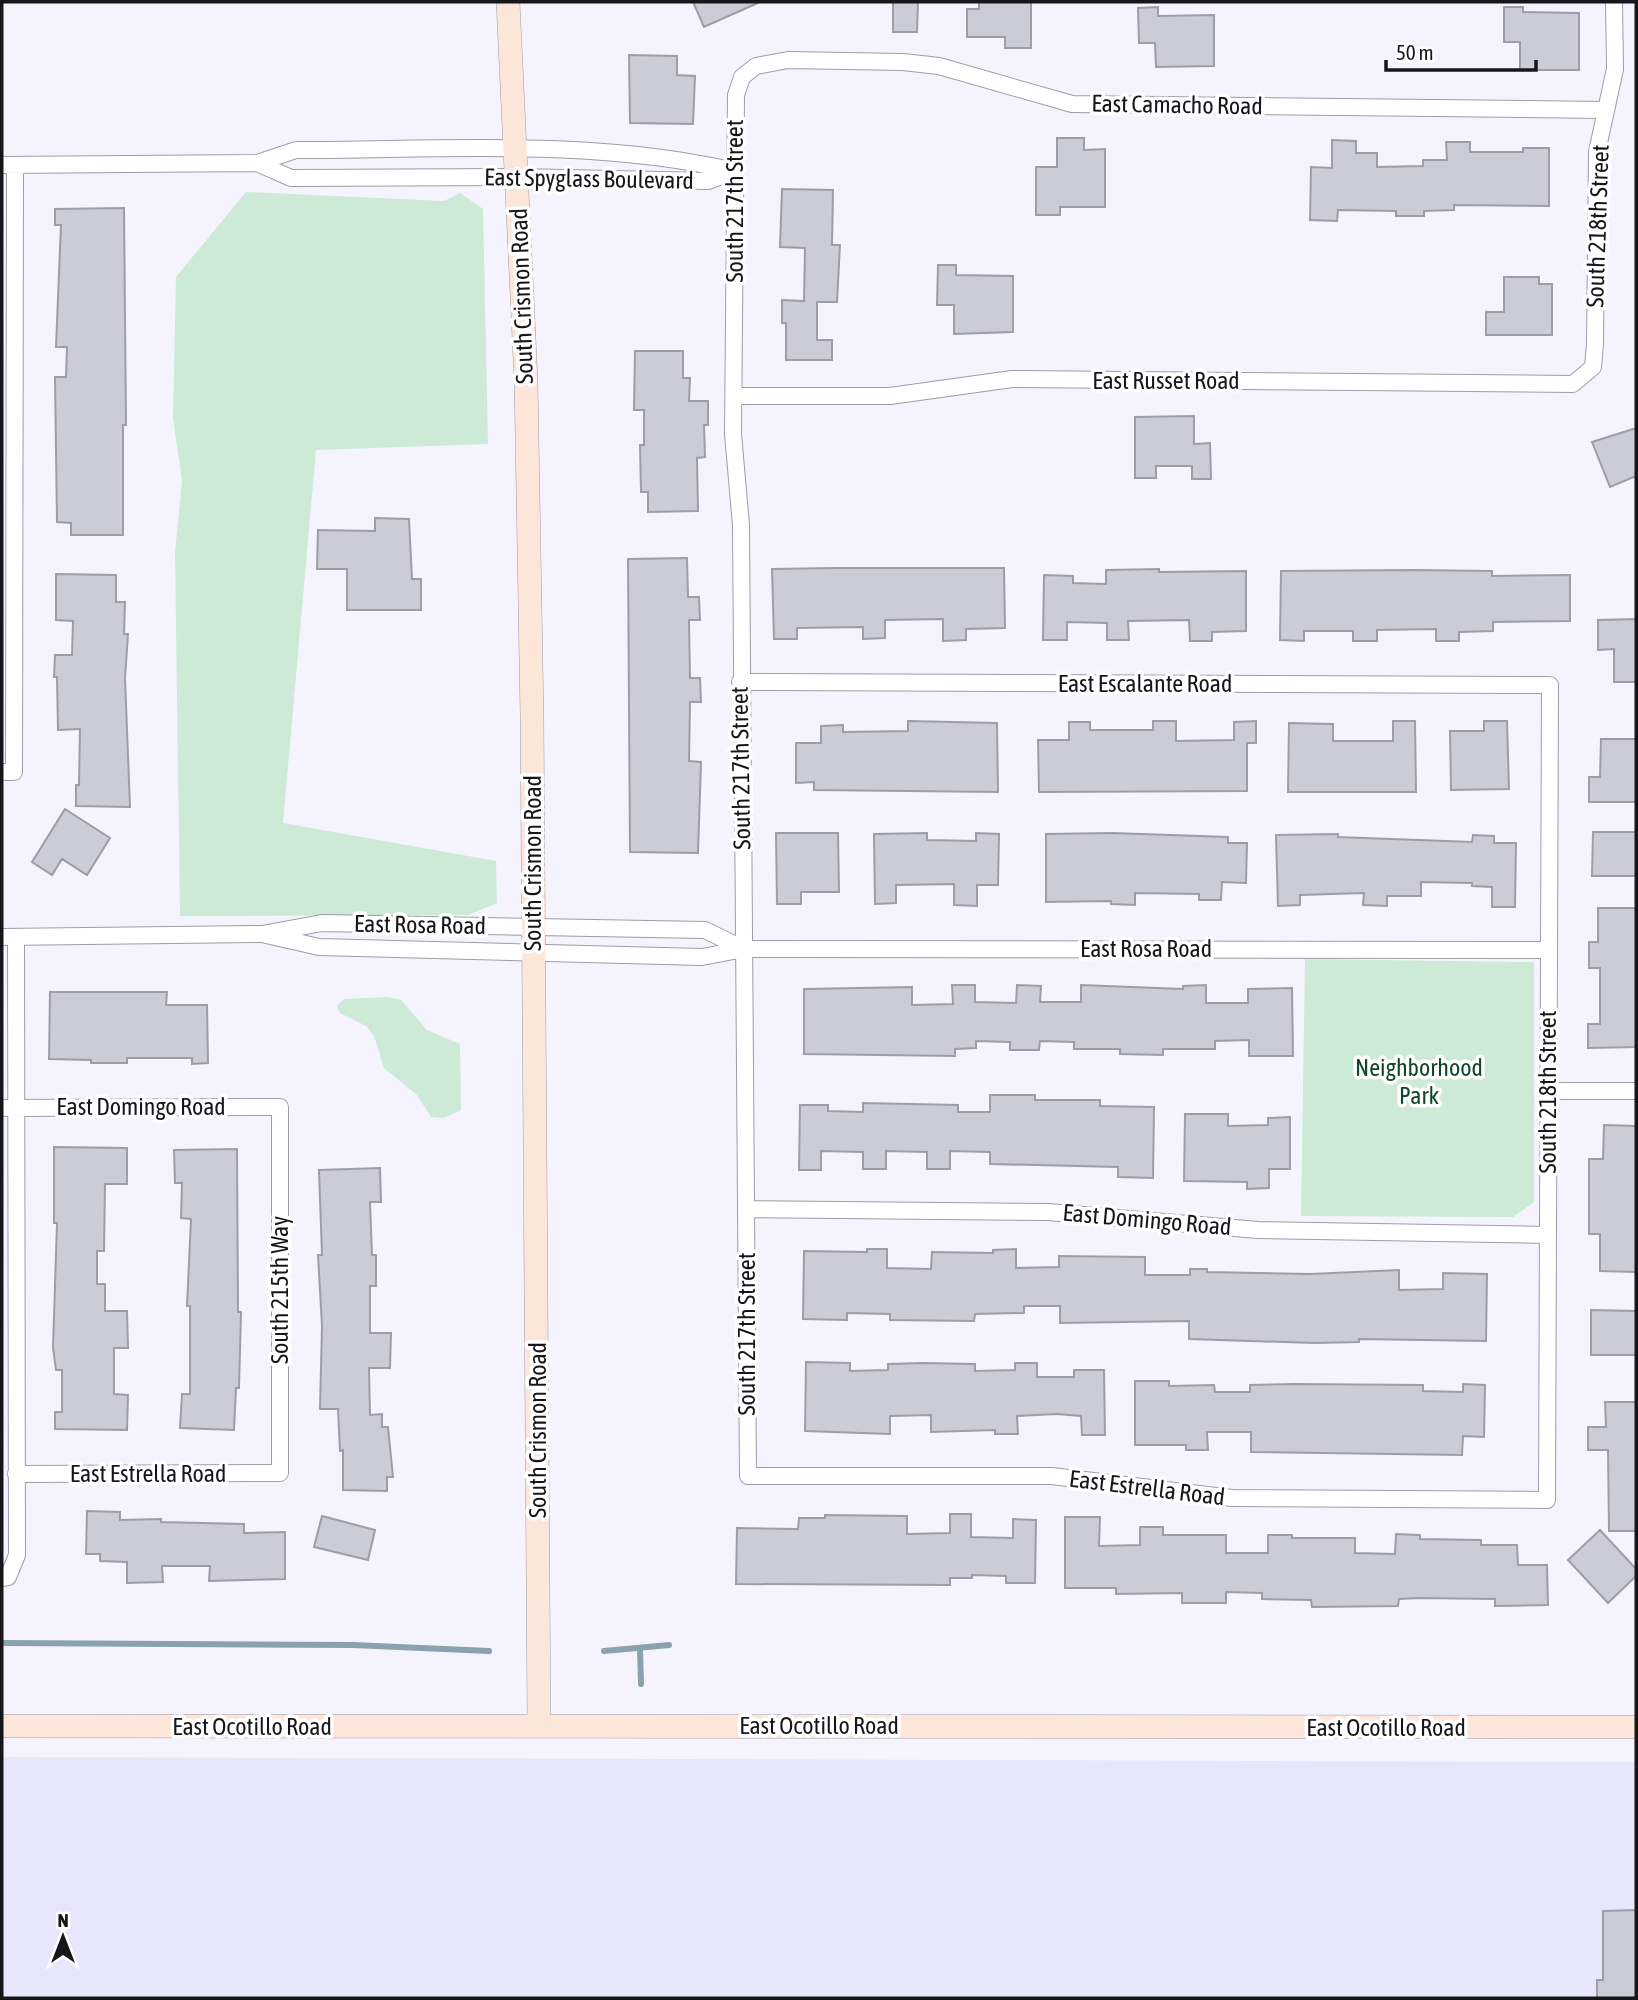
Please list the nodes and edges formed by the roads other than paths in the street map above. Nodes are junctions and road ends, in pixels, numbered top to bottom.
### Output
1 (508, 2) edge
2 (1614, 2) edge
3 (756, 66) joint
4 (1605, 110) junction
5 (515, 149) junction
6 (257, 163) junction
7 (8, 165) edge
8 (735, 171) junction
9 (517, 177) junction
10 (8, 334) edge
11 (1592, 367) joint
12 (735, 396) junction
13 (740, 682) junction
14 (1550, 685) joint
15 (8, 772) edge
16 (534, 928) junction
17 (262, 934) junction
18 (9, 937) edge
19 (744, 949) junction
20 (1548, 950) junction
21 (534, 954) junction
22 (1548, 1091) junction
23 (1636, 1091) edge
24 (279, 1107) joint
25 (9, 1108) edge
26 (747, 1209) junction
27 (1548, 1235) junction
28 (16, 1474) junction
29 (280, 1474) joint
30 (748, 1476) joint
31 (1547, 1500) joint
32 (5, 1578) edge
33 (538, 1725) junction
34 (2, 1726) edge
35 (1636, 1727) edge

1 - 5 street, South Crismon Road
2 - 4 street, South 218th Street
3 - 4 street, East Camacho Road
3 - 8 street, South 217th Street
4 - 11 street, South 218th Street
5 - 6 street, East Spyglass Boulevard
5 - 8 street, East Spyglass Boulevard
5 - 9 street, South Crismon Road
6 - 7 street, East Spyglass Boulevard
6 - 9 street, East Spyglass Boulevard
7 - 10 street
8 - 9 street, East Spyglass Boulevard
8 - 12 street, South 217th Street
9 - 16 street, South Crismon Road
10 - 15 street
11 - 12 street, East Russet Road
12 - 13 street, South 217th Street
13 - 14 street, East Escalante Road
13 - 19 street, South 217th Street
14 - 20 street, South 218th Street
16 - 17 street, East Rosa Road
16 - 19 street, East Rosa Road
16 - 21 street, South Crismon Road
17 - 18 street, East Rosa Road
17 - 21 street, East Rosa Road
18 - 25 street
19 - 20 street, East Rosa Road
19 - 21 street, East Rosa Road
19 - 26 street, South 217th Street
20 - 22 street, South 218th Street
21 - 33 street, South Crismon Road
22 - 23 street
22 - 27 street, South 218th Street
24 - 25 street, East Domingo Road
24 - 29 street, South 215th Way
25 - 28 street
26 - 27 street, East Domingo Road
26 - 30 street, South 217th Street
27 - 31 street, South 218th Street
28 - 29 street, East Estrella Road
28 - 32 street
30 - 31 street, East Estrella Road
33 - 34 street, East Ocotillo Road
33 - 35 street, East Ocotillo Road

